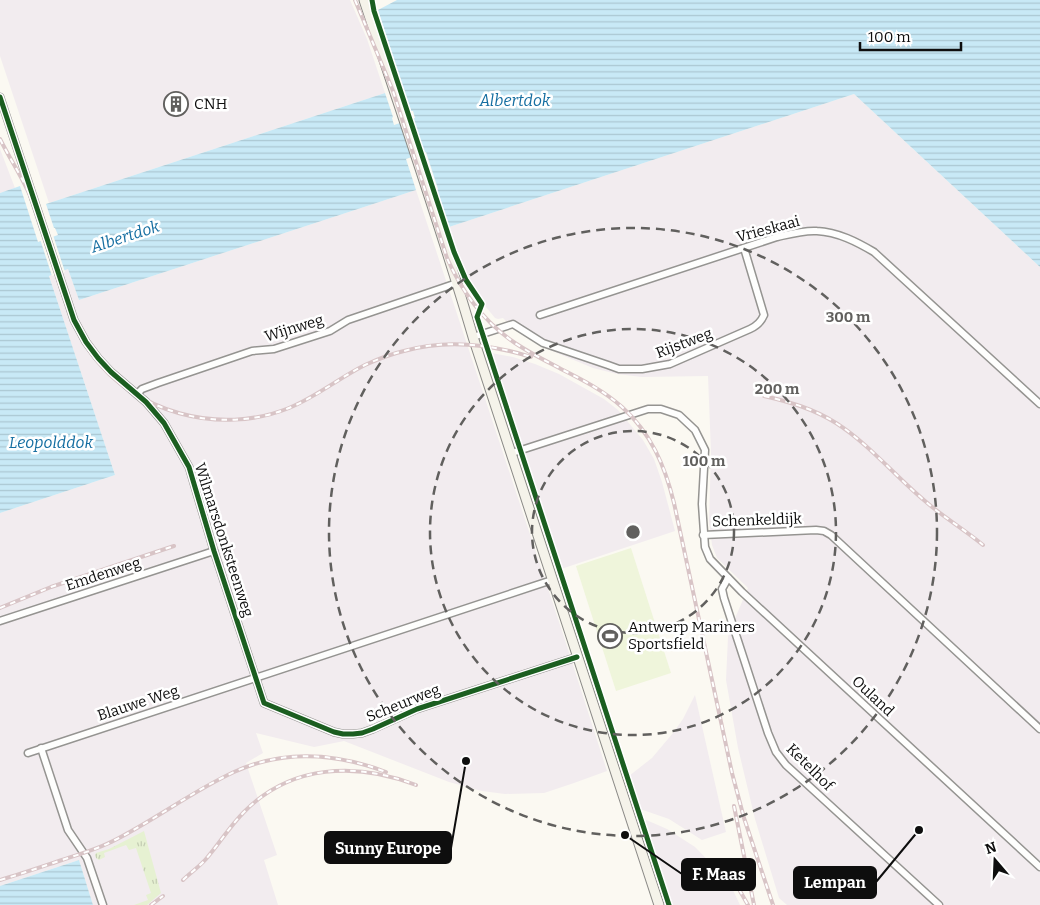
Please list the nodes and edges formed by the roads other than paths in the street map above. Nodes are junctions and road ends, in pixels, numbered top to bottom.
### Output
1 (364, 0) edge
2 (0, 97) edge
3 (744, 248) junction
4 (457, 284) junction
5 (540, 315) dead end
6 (473, 337) junction
7 (137, 394) junction
8 (1040, 404) edge
9 (512, 453) junction
10 (703, 535) junction
11 (214, 551) junction
12 (728, 578) junction
13 (552, 580) junction
14 (0, 621) edge
15 (577, 657) junction
16 (256, 677) junction
17 (1040, 728) edge
18 (40, 748) junction
19 (28, 753) dead end
20 (1040, 867) edge
21 (103, 905) edge
22 (659, 905) edge
23 (939, 905) edge

1 - 4 main road
2 - 7 street, Wilmarsdonksteenweg
3 - 5 street, Vrieskaai
3 - 6 street, Rijstweg
3 - 8 street, Vrieskaai
4 - 6 main road
4 - 7 street, Wijnweg
6 - 9 main road
7 - 11 street, Wilmarsdonksteenweg
9 - 10 street, Schenkeldijk
9 - 13 main road
10 - 12 street, Ouland
10 - 17 street, Schenkeldijk
11 - 14 street, Emdenweg
11 - 16 street, Wilmarsdonksteenweg
12 - 20 street, Ouland
12 - 23 street, Ketelhof
13 - 15 main road
13 - 16 street
15 - 16 street, Scheurweg
15 - 22 main road
16 - 18 street, Blauwe Weg
18 - 19 street, Blauwe Weg
18 - 21 street

